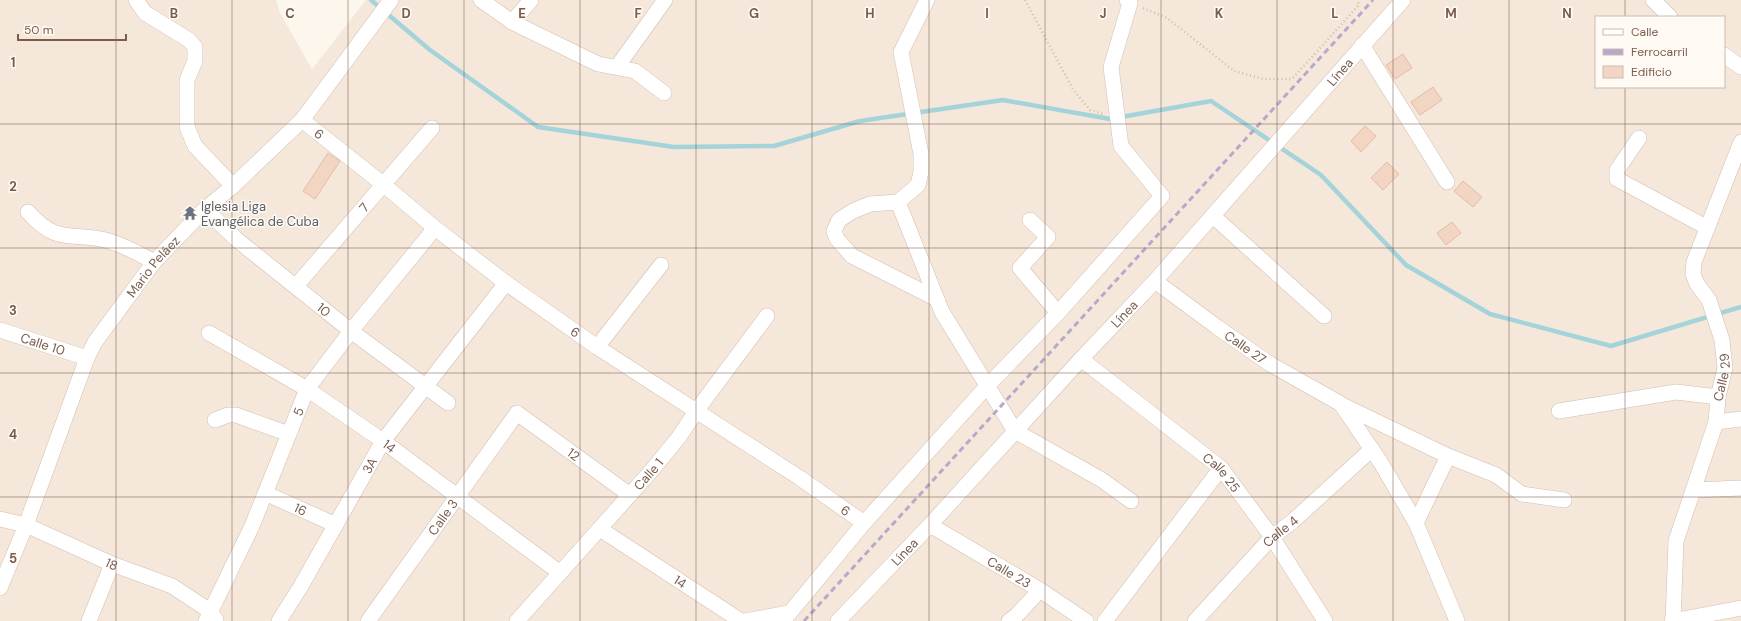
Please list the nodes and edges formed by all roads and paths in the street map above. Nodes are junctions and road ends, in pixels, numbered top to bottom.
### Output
1 (136, 0) edge
2 (391, 0) edge
3 (482, 0) edge
4 (531, 0) edge
5 (665, 0) edge
6 (927, 0) edge
7 (1025, 0) edge
8 (1357, 0) edge
9 (1404, 0) edge
10 (1653, 0) edge
11 (1128, 1) edge
12 (1669, 16) edge
13 (512, 22) junction
14 (1362, 45) junction
15 (1725, 56) edge
16 (617, 67) junction
17 (1741, 67) edge
18 (664, 93) dead end
19 (1109, 117) dead end
20 (302, 120) junction
21 (432, 128) dead end
22 (1639, 138) dead end
23 (1741, 142) edge
24 (1447, 182) dead end
25 (384, 185) junction
26 (233, 186) junction
27 (898, 202) junction
28 (205, 209) junction
29 (28, 212) dead end
30 (1213, 216) junction
31 (1030, 220) dead end
32 (1706, 227) junction
33 (435, 228) junction
34 (154, 262) junction
35 (662, 265) dead end
36 (1155, 281) junction
37 (506, 283) junction
38 (296, 286) junction
39 (937, 299) junction
40 (1058, 313) junction
41 (767, 316) dead end
42 (1324, 316) dead end
43 (0, 330) edge
44 (351, 330) junction
45 (209, 333) dead end
46 (597, 347) junction
47 (86, 358) junction
48 (1081, 359) junction
49 (988, 385) junction
50 (424, 387) junction
51 (307, 389) junction
52 (1718, 397) junction
53 (448, 403) dead end
54 (1341, 404) junction
55 (697, 410) junction
56 (1559, 411) dead end
57 (517, 413) joint
58 (1741, 419) edge
59 (215, 420) dead end
60 (1716, 422) junction
61 (1016, 431) junction
62 (289, 434) junction
63 (383, 441) junction
64 (1372, 449) junction
65 (1448, 456) junction
66 (1221, 468) junction
67 (1741, 488) edge
68 (1694, 490) junction
69 (265, 494) junction
70 (630, 495) junction
71 (457, 498) junction
72 (1564, 500) dead end
73 (1131, 501) dead end
74 (0, 519) edge
75 (864, 523) junction
76 (1416, 523) junction
77 (26, 525) junction
78 (336, 525) junction
79 (930, 525) junction
80 (600, 529) junction
81 (1272, 537) junction
82 (112, 564) junction
83 (559, 572) junction
84 (0, 588) edge
85 (1040, 590) junction
86 (1741, 608) edge
87 (786, 617) edge
88 (211, 618) edge
89 (89, 621) edge
90 (278, 621) edge
91 (368, 621) edge
92 (516, 621) edge
93 (741, 621) edge
94 (745, 621) edge
95 (838, 621) edge
96 (1009, 621) edge
97 (1086, 621) edge
98 (1105, 621) edge
99 (1195, 621) edge
100 (1325, 621) edge
101 (1457, 621) edge
102 (1673, 621) edge

1 - 26 street
2 - 20 street, Mario Peláez
3 - 13 street
4 - 13 street
5 - 16 street
6 - 27 street
7 - 19 path
8 - 11 path
9 - 14 street, Línea
10 - 12 street
11 - 40 street
13 - 16 street
14 - 24 street
14 - 30 street, Línea
15 - 17 street
16 - 18 street
20 - 25 street, 6
20 - 26 street, Mario Peláez
21 - 25 street, 7
22 - 32 street
23 - 32 street, Calle 29
25 - 33 street, 6
25 - 38 street, 7
26 - 28 street, Mario Peláez
27 - 39 street
27 - 39 street
28 - 34 street, Mario Peláez
28 - 38 street, 10
29 - 34 street
30 - 36 street, Línea
30 - 42 street
31 - 40 street
32 - 52 street, Calle 29
33 - 37 street, 6
33 - 44 street, 5
34 - 47 street, Mario Peláez
35 - 46 street
36 - 48 street, Línea
36 - 54 street, Calle 27
37 - 46 street, 6
37 - 50 street, 3A
38 - 44 street, 10
39 - 49 street
40 - 49 street
41 - 55 street, Calle 1
43 - 47 street, Calle 10
44 - 50 street, 10
44 - 51 street, 5
45 - 51 street, 14
46 - 55 street, 6
47 - 77 street, Mario Peláez
48 - 61 street, Línea
48 - 66 street, Calle 25
49 - 61 street
49 - 75 street
50 - 53 street, 10
50 - 63 street, 3A
51 - 62 street, 5
51 - 63 street, 14
52 - 56 street
52 - 60 street, Calle 29
54 - 64 street, Calle 27
54 - 65 street, Calle 27
55 - 70 street, Calle 1
55 - 75 street, 6
57 - 70 street, 12
57 - 71 street, Calle 3
58 - 60 street
59 - 62 street
60 - 68 street, Calle 29
61 - 73 street
61 - 79 street, Línea
62 - 69 street, 5
63 - 71 street, 14
63 - 78 street, 3A
64 - 76 street, Calle 27
64 - 81 street, Calle 4
65 - 72 street, Calle 27
65 - 76 street
66 - 81 street, Calle 25
66 - 98 street
67 - 68 street
68 - 102 street, Calle 29
69 - 78 street, 16
69 - 88 street, 5
70 - 80 street, Calle 1
71 - 83 street, 14
71 - 91 street, Calle 3
74 - 77 street, 18
75 - 87 street
76 - 101 street, Calle 27
77 - 82 street, 18
77 - 84 street, Mario Peláez
78 - 90 street, 3A
79 - 85 street, Calle 23
79 - 95 street, Línea
80 - 83 street, Calle 1
80 - 93 street, 14
81 - 99 street, Calle 4
81 - 100 street, Calle 25
82 - 88 street, 18
82 - 89 street
83 - 92 street, Calle 1
85 - 96 street
85 - 97 street, Calle 23
86 - 102 street
87 - 94 street

